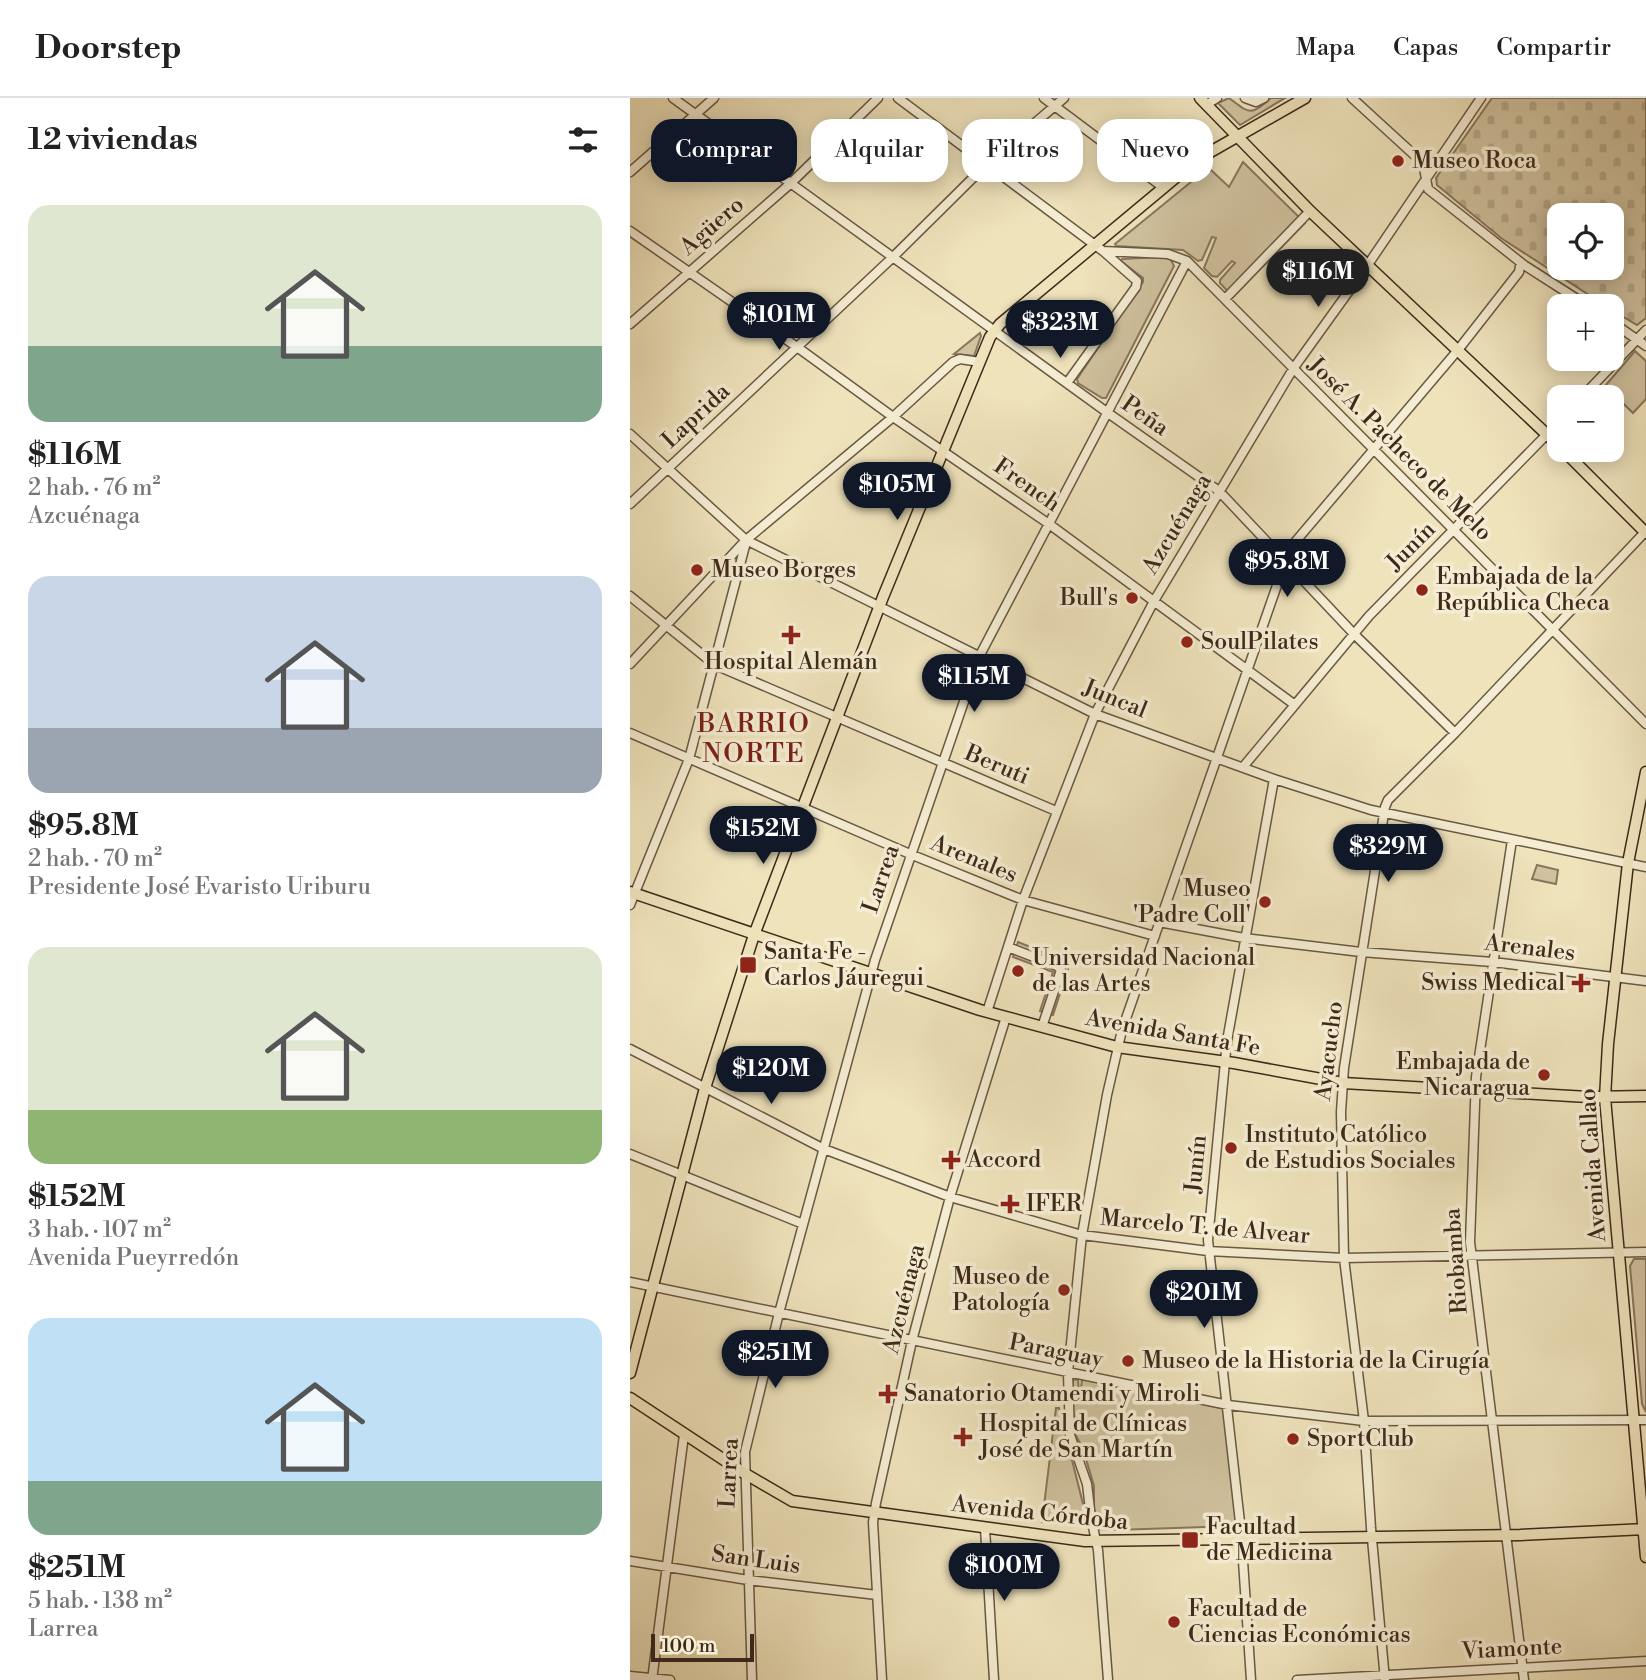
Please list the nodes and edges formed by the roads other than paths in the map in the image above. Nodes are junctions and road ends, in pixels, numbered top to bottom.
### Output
1 (673, 98) edge
2 (714, 98) edge
3 (878, 98) edge
4 (898, 98) edge
5 (1044, 98) edge
6 (1064, 98) edge
7 (1217, 98) edge
8 (1245, 98) edge
9 (1264, 98) edge
10 (1305, 98) edge
11 (1352, 98) edge
12 (1481, 98) edge
13 (1203, 101) edge
14 (1055, 106) junction
15 (696, 114) junction
16 (1040, 119) edge
17 (1236, 136) junction
18 (962, 145) edge
19 (630, 172) edge
20 (1425, 179) junction
21 (969, 182) edge
22 (1011, 182) edge
23 (790, 184) junction
24 (1164, 188) junction
25 (1310, 211) junction
26 (630, 231) edge
27 (1099, 248) junction
28 (892, 258) junction
29 (1187, 261) junction
30 (1367, 265) junction
31 (1524, 265) junction
32 (689, 271) junction
33 (1569, 294) edge
34 (1224, 299) junction
35 (630, 324) edge
36 (995, 329) junction
37 (1624, 330) edge
38 (1646, 330) edge
39 (1638, 339) junction
40 (1646, 346) edge
41 (797, 347) junction
42 (1458, 350) junction
43 (980, 362) junction
44 (1293, 369) junction
45 (1067, 383) junction
46 (1594, 385) edge
47 (1108, 413) junction
48 (893, 417) junction
49 (630, 434) edge
50 (1547, 434) edge
51 (1547, 436) edge
52 (1374, 448) junction
53 (943, 450) junction
54 (1575, 462) edge
55 (668, 468) junction
56 (1219, 491) junction
57 (630, 504) edge
58 (1049, 524) junction
59 (1453, 531) junction
60 (1646, 532) edge
61 (746, 540) junction
62 (1285, 559) junction
63 (724, 565) junction
64 (738, 576) junction
65 (630, 596) edge
66 (1154, 601) junction
67 (879, 606) junction
68 (666, 626) junction
69 (1553, 630) junction
70 (1354, 634) junction
71 (981, 655) junction
72 (630, 664) edge
73 (715, 665) junction
74 (1248, 668) junction
75 (1295, 705) junction
76 (1095, 714) junction
77 (836, 716) junction
78 (1646, 724) edge
79 (630, 733) edge
80 (1455, 733) junction
81 (1216, 758) junction
82 (689, 759) junction
83 (941, 763) junction
84 (1243, 767) junction
85 (1646, 772) edge
86 (1274, 779) junction
87 (802, 807) junction
88 (1056, 811) junction
89 (1384, 814) junction
90 (1511, 840) junction
91 (910, 854) junction
92 (1628, 863) junction
93 (1646, 867) edge
94 (632, 893) edge
95 (1023, 900) junction
96 (630, 905) edge
97 (1159, 922) junction
98 (754, 935) junction
99 (1155, 936) junction
100 (1244, 938) junction
101 (1008, 947) junction
102 (1361, 952) junction
103 (1493, 962) junction
104 (871, 973) junction
105 (1617, 979) junction
106 (1646, 981) edge
107 (987, 1012) junction
108 (1006, 1017) junction
109 (1042, 1027) junction
110 (1117, 1046) junction
111 (630, 1049) edge
112 (1225, 1062) junction
113 (1343, 1083) junction
114 (705, 1088) junction
115 (1475, 1091) junction
116 (1646, 1096) edge
117 (1605, 1098) junction
118 (824, 1149) junction
119 (630, 1154) edge
120 (682, 1175) junction
121 (950, 1197) junction
122 (803, 1224) junction
123 (1082, 1234) junction
124 (1208, 1251) junction
125 (1618, 1252) junction
126 (1646, 1252) edge
127 (1471, 1256) junction
128 (1344, 1258) junction
129 (630, 1282) edge
130 (653, 1286) junction
131 (779, 1313) junction
132 (912, 1341) junction
133 (630, 1373) edge
134 (1068, 1373) junction
135 (630, 1398) edge
136 (1228, 1405) junction
137 (1646, 1420) edge
138 (1364, 1421) junction
139 (1491, 1421) junction
140 (1632, 1421) junction
141 (684, 1434) junction
142 (744, 1473) junction
143 (875, 1513) junction
144 (985, 1528) junction
145 (1644, 1529) edge
146 (1506, 1535) junction
147 (1371, 1536) junction
148 (1241, 1539) junction
149 (1097, 1542) junction
150 (1646, 1557) edge
151 (630, 1561) edge
152 (666, 1566) junction
153 (748, 1580) junction
154 (877, 1595) junction
155 (1646, 1661) edge
156 (1523, 1667) junction
157 (630, 1676) edge
158 (1385, 1677) edge
159 (652, 1679) edge
160 (670, 1680) edge
161 (752, 1680) edge
162 (882, 1680) edge
163 (994, 1680) edge
164 (1108, 1680) edge
165 (1251, 1680) edge
166 (1297, 1680) edge
167 (1524, 1680) edge

1 - 15 street, Peña
2 - 15 street
3 - 23 street, Agüero
4 - 18 street
5 - 14 street
6 - 14 street, Laprida
7 - 13 street
8 - 9 street
10 - 17 main road
11 - 20 street
12 - 20 street, Azcuénaga
13 - 17 main road
14 - 16 street, Laprida
14 - 24 street
15 - 19 street
15 - 23 street, Peña
17 - 24 main road
17 - 25 main road
20 - 30 street, Azcuénaga
20 - 31 street
21 - 28 street, Laprida
22 - 27 street
23 - 28 street, Peña
23 - 32 street, Agüero
24 - 27 main road
25 - 30 main road
25 - 34 street
26 - 32 street, French
27 - 29 street
27 - 36 main road
27 - 45 street
28 - 36 street, Peña
28 - 41 street, Laprida
29 - 34 street, José A. Pacheco de Melo
29 - 47 street, Larrea
30 - 42 main road
30 - 44 street, Azcuénaga
31 - 33 street
31 - 42 street
32 - 35 street, Agüero
32 - 41 street, French
34 - 44 street, José A. Pacheco de Melo
36 - 43 main road
36 - 45 street, Peña
37 - 39 street
38 - 39 street
39 - 40 street
39 - 46 street
41 - 48 street, French
41 - 55 street, Laprida
42 - 50 main road
42 - 52 street
43 - 48 street
43 - 53 main road
44 - 52 street, José A. Pacheco de Melo
44 - 56 street, Azcuénaga
45 - 47 street, Peña
47 - 56 street, Peña
47 - 58 street, Larrea
48 - 53 street, French
48 - 61 street
49 - 55 street, Juncal
51 - 59 street, Junín
52 - 59 street, José A. Pacheco de Melo
52 - 62 street
53 - 58 street, French
53 - 67 main road
54 - 60 main road
55 - 57 street, Laprida
55 - 61 street, Juncal
56 - 62 street, Peña
56 - 66 street, Azcuénaga
58 - 66 street, French
58 - 71 street, Larrea
59 - 69 street, José A. Pacheco de Melo
59 - 70 street, Junín
60 - 69 street, Ayacucho
61 - 63 street
61 - 64 street
61 - 67 street, Juncal
62 - 70 street, Peña
62 - 74 street
63 - 64 street
63 - 68 street
64 - 73 street
65 - 68 street, Beruti
66 - 74 street, French
66 - 76 street, Azcuénaga
67 - 71 street, Juncal
67 - 77 main road
68 - 72 street
68 - 73 street, Beruti
69 - 78 street, José A. Pacheco de Melo
69 - 80 street, Ayacucho
70 - 75 street, Junín
70 - 80 street, Peña
71 - 76 street, Juncal
71 - 83 street, Larrea
73 - 77 street, Beruti
73 - 82 street
74 - 75 street, French
74 - 81 street
75 - 84 street, Junín
76 - 81 street, Juncal
76 - 88 street, Azcuénaga
77 - 83 street, Beruti
77 - 87 main road
79 - 82 street, Arenales
80 - 89 street, Ayacucho
81 - 84 street, Juncal
81 - 97 street
82 - 87 street, Arenales
82 - 94 street
83 - 88 street, Beruti
83 - 91 street, Larrea
84 - 86 street, Juncal
85 - 92 main road, Avenida Callao
86 - 89 street, Juncal
86 - 100 street, Junín
87 - 91 street, Arenales
87 - 98 main road
88 - 95 street, Azcuénaga
89 - 90 street, Juncal
89 - 102 street, Ayacucho
90 - 92 street, Juncal
90 - 103 street, Riobamba
91 - 95 street, Arenales
91 - 104 street, Larrea
92 - 93 street, Juncal
92 - 105 main road, Avenida Callao
94 - 96 street
94 - 98 main road, Avenida Santa Fe
95 - 99 street, Arenales
95 - 101 street, Azcuénaga
97 - 99 street
97 - 100 street, Arenales
98 - 104 main road, Avenida Santa Fe
98 - 114 main road
99 - 110 street
100 - 102 street, Arenales
100 - 112 street, Junín
101 - 107 street, Azcuénaga
101 - 109 street
102 - 103 street, Arenales
102 - 113 street, Ayacucho
103 - 105 street, Arenales
103 - 115 street, Riobamba
104 - 107 main road, Avenida Santa Fe
104 - 118 street, Larrea
105 - 106 street, Arenales
105 - 117 main road, Avenida Callao
107 - 108 main road, Avenida Santa Fe
108 - 109 main road, Avenida Santa Fe
108 - 121 street, Azcuénaga
109 - 110 main road, Avenida Santa Fe
110 - 112 main road, Avenida Santa Fe
110 - 123 street
111 - 114 street, Marcelo T. de Alvear
112 - 113 main road, Avenida Santa Fe
112 - 124 street, Junín
113 - 115 main road, Avenida Santa Fe
113 - 128 street, Ayacucho
114 - 118 street, Marcelo T. de Alvear
114 - 120 main road
115 - 117 main road, Avenida Santa Fe
115 - 127 street, Riobamba
116 - 117 main road, Avenida Santa Fe
117 - 125 main road, Avenida Callao
118 - 121 street, Marcelo T. de Alvear
118 - 122 street, Larrea
119 - 120 street
120 - 122 street
120 - 130 main road
121 - 123 street, Marcelo T. de Alvear
121 - 132 street, Azcuénaga
122 - 131 street, Larrea
123 - 124 street, Marcelo T. de Alvear
123 - 134 street
124 - 128 street, Marcelo T. de Alvear
124 - 136 street, Junín
125 - 126 street, Marcelo T. de Alvear
125 - 127 street, Marcelo T. de Alvear
125 - 140 main road, Avenida Callao
127 - 128 street, Marcelo T. de Alvear
127 - 139 street, Riobamba
128 - 138 street, Ayacucho
129 - 130 street, Paraguay
130 - 131 street, Paraguay
130 - 133 main road
131 - 132 street, Paraguay
131 - 142 street, Larrea
132 - 134 street, Paraguay
132 - 143 street, Azcuénaga
134 - 136 street, Paraguay
134 - 149 street
135 - 141 main road, Avenida Córdoba
136 - 138 street, Paraguay
136 - 148 street, Junín
137 - 140 street, Paraguay
138 - 139 street, Paraguay
138 - 147 street, Ayacucho
139 - 140 street, Paraguay
139 - 146 street, Riobamba
140 - 145 main road, Avenida Callao
141 - 142 main road, Avenida Córdoba
141 - 152 street
142 - 143 main road, Avenida Córdoba
142 - 153 street, Larrea
143 - 144 main road, Avenida Córdoba
143 - 154 street, Azcuénaga
144 - 149 main road, Avenida Córdoba
144 - 163 street
145 - 146 main road, Avenida Córdoba
145 - 150 main road, Avenida Callao
146 - 147 main road, Avenida Córdoba
146 - 156 street, Riobamba
147 - 148 main road, Avenida Córdoba
147 - 158 street, Ayacucho
148 - 149 main road, Avenida Córdoba
148 - 165 street, Junín
149 - 164 street
151 - 152 street, San Luis
152 - 153 street, San Luis
152 - 159 street
153 - 154 street, San Luis
153 - 161 street, Larrea
154 - 162 street, Azcuénaga
155 - 156 street, Viamonte
156 - 158 street, Viamonte
156 - 167 street, Riobamba
157 - 159 street
158 - 166 street, Viamonte
159 - 160 street

